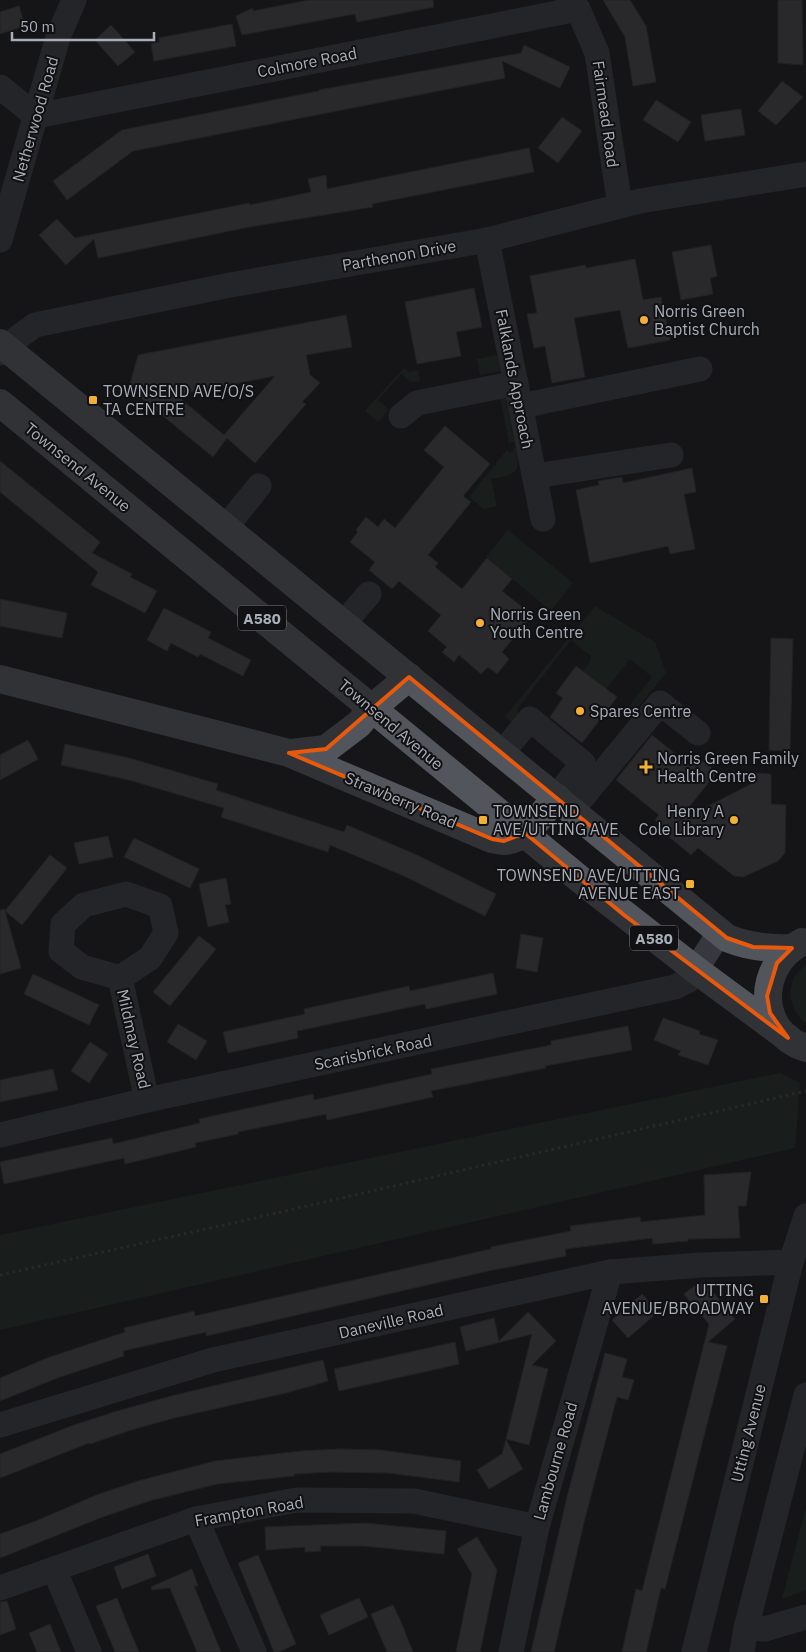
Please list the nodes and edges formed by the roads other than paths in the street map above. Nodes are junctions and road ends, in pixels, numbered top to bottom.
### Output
1 (74, 0) edge
2 (573, 5) edge
3 (0, 87) edge
4 (36, 116) junction
5 (806, 174) edge
6 (620, 206) junction
7 (0, 240) edge
8 (487, 240) junction
9 (2, 347) edge
10 (700, 369) dead end
11 (518, 395) junction
12 (0, 403) edge
13 (401, 416) dead end
14 (672, 455) dead end
15 (535, 476) junction
16 (259, 486) dead end
17 (543, 519) dead end
18 (226, 527) junction
19 (369, 594) dead end
20 (344, 624) junction
21 (409, 677) junction
22 (0, 679) edge
23 (372, 708) junction
24 (698, 733) dead end
25 (290, 753) junction
26 (502, 754) junction
27 (564, 804) junction
28 (525, 832) junction
29 (720, 932) junction
30 (801, 943) edge
31 (696, 970) junction
32 (120, 978) dead end
33 (800, 1046) edge
34 (147, 1100) junction
35 (0, 1135) edge
36 (806, 1216) edge
37 (791, 1262) junction
38 (610, 1272) junction
39 (806, 1395) edge
40 (0, 1425) edge
41 (196, 1518) junction
42 (536, 1527) junction
43 (54, 1569) junction
44 (0, 1588) edge
45 (806, 1617) edge
46 (746, 1628) junction
47 (90, 1652) edge
48 (254, 1652) edge
49 (511, 1652) edge
50 (694, 1652) edge
51 (742, 1652) edge

1 - 4 street, Netherwood Road
2 - 4 street, Colmore Road
2 - 6 street, Fairmead Road
3 - 4 street
4 - 7 street, Netherwood Road
5 - 6 street, Parthenon Drive
6 - 8 street, Parthenon Drive
8 - 9 street, Parthenon Drive
8 - 11 street, Falklands Approach
9 - 18 main road, A580
10 - 11 street
11 - 13 street
11 - 15 street, Falklands Approach
12 - 23 main road, Townsend Avenue / A580
14 - 15 street
15 - 17 street, Falklands Approach
16 - 18 street
18 - 20 main road, A580
19 - 20 street
20 - 21 main road, A580
21 - 23 main road, Strawberry Road
21 - 26 main road, A580
22 - 25 main road, Strawberry Road
23 - 25 main road, Strawberry Road
23 - 28 main road, Townsend Avenue / A580
24 - 27 street
25 - 28 main road, Strawberry Road
26 - 27 main road, A580
26 - 27 street
27 - 28 main road, Strawberry Road
27 - 29 main road, A580
28 - 31 main road, Townsend Avenue / A580
29 - 30 main road, A580
29 - 31 street, Scarisbrick Road
30 - 33 main road, A580
31 - 33 main road, Townsend Avenue / A580
31 - 34 street, Scarisbrick Road
32 - 34 street, Mildmay Road
34 - 35 street, Scarisbrick Road
36 - 37 street, Utting Avenue
37 - 38 street, Daneville Road
37 - 50 street, Utting Avenue
38 - 40 street, Daneville Road
38 - 42 street, Lambourne Road
39 - 46 street
41 - 42 street, Frampton Road
41 - 43 street, Frampton Road
41 - 48 street
42 - 49 street, Lambourne Road
43 - 44 street, Frampton Road
43 - 47 street
45 - 46 street
46 - 51 street

